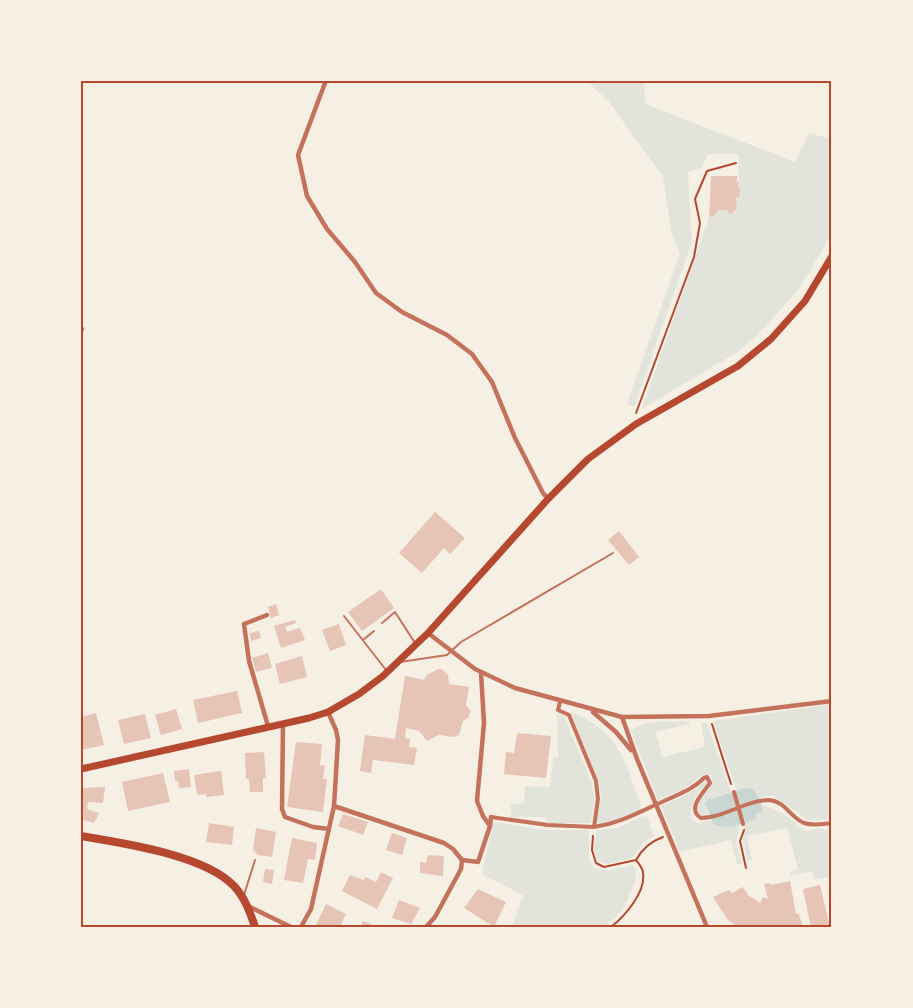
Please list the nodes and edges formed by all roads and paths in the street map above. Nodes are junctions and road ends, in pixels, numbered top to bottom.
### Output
1 (323, 81) edge
2 (736, 163) dead end
3 (832, 256) edge
4 (636, 424) junction
5 (548, 499) junction
6 (613, 553) dead end
7 (267, 615) dead end
8 (344, 616) dead end
9 (382, 623) dead end
10 (375, 631) dead end
11 (428, 633) junction
12 (363, 640) junction
13 (416, 645) junction
14 (451, 652) junction
15 (397, 663) junction
16 (387, 672) junction
17 (482, 673) junction
18 (832, 701) edge
19 (560, 702) junction
20 (591, 710) junction
21 (328, 712) junction
22 (709, 716) junction
23 (622, 717) junction
24 (283, 723) junction
25 (268, 726) junction
26 (637, 759) junction
27 (81, 769) edge
28 (734, 792) joint
29 (334, 806) junction
30 (738, 808) junction
31 (492, 817) joint
32 (832, 823) edge
33 (743, 824) joint
34 (490, 826) junction
35 (594, 827) junction
36 (329, 829) junction
37 (668, 834) junction
38 (81, 836) edge
39 (255, 860) dead end
40 (462, 860) junction
41 (636, 860) junction
42 (746, 868) dead end
43 (246, 902) junction
44 (255, 927) edge
45 (291, 927) edge
46 (302, 927) edge
47 (426, 927) edge
48 (611, 927) edge
49 (707, 927) edge

1 - 5 street
2 - 4 path
3 - 4 main road
4 - 5 main road
5 - 11 main road
6 - 14 lane
7 - 25 street
8 - 12 lane
9 - 13 lane
10 - 12 lane
11 - 13 main road
11 - 14 street
12 - 16 lane
13 - 15 main road
14 - 15 lane
14 - 17 street
15 - 16 main road
16 - 21 main road
17 - 19 street
17 - 34 street
18 - 22 street
19 - 20 street
19 - 35 street
20 - 23 street
20 - 26 street
21 - 24 main road
21 - 29 street
22 - 23 street
22 - 28 path
23 - 26 street
24 - 25 main road
24 - 36 street
25 - 27 main road
26 - 37 street
28 - 30 street
29 - 36 street
29 - 40 street
30 - 32 street
30 - 33 street
30 - 35 street
31 - 34 street
31 - 35 street
33 - 42 path
34 - 40 street
35 - 41 path
36 - 46 street
37 - 41 path
37 - 49 street
38 - 43 main road
39 - 43 lane
40 - 47 street
41 - 48 path
43 - 44 main road
43 - 45 street

